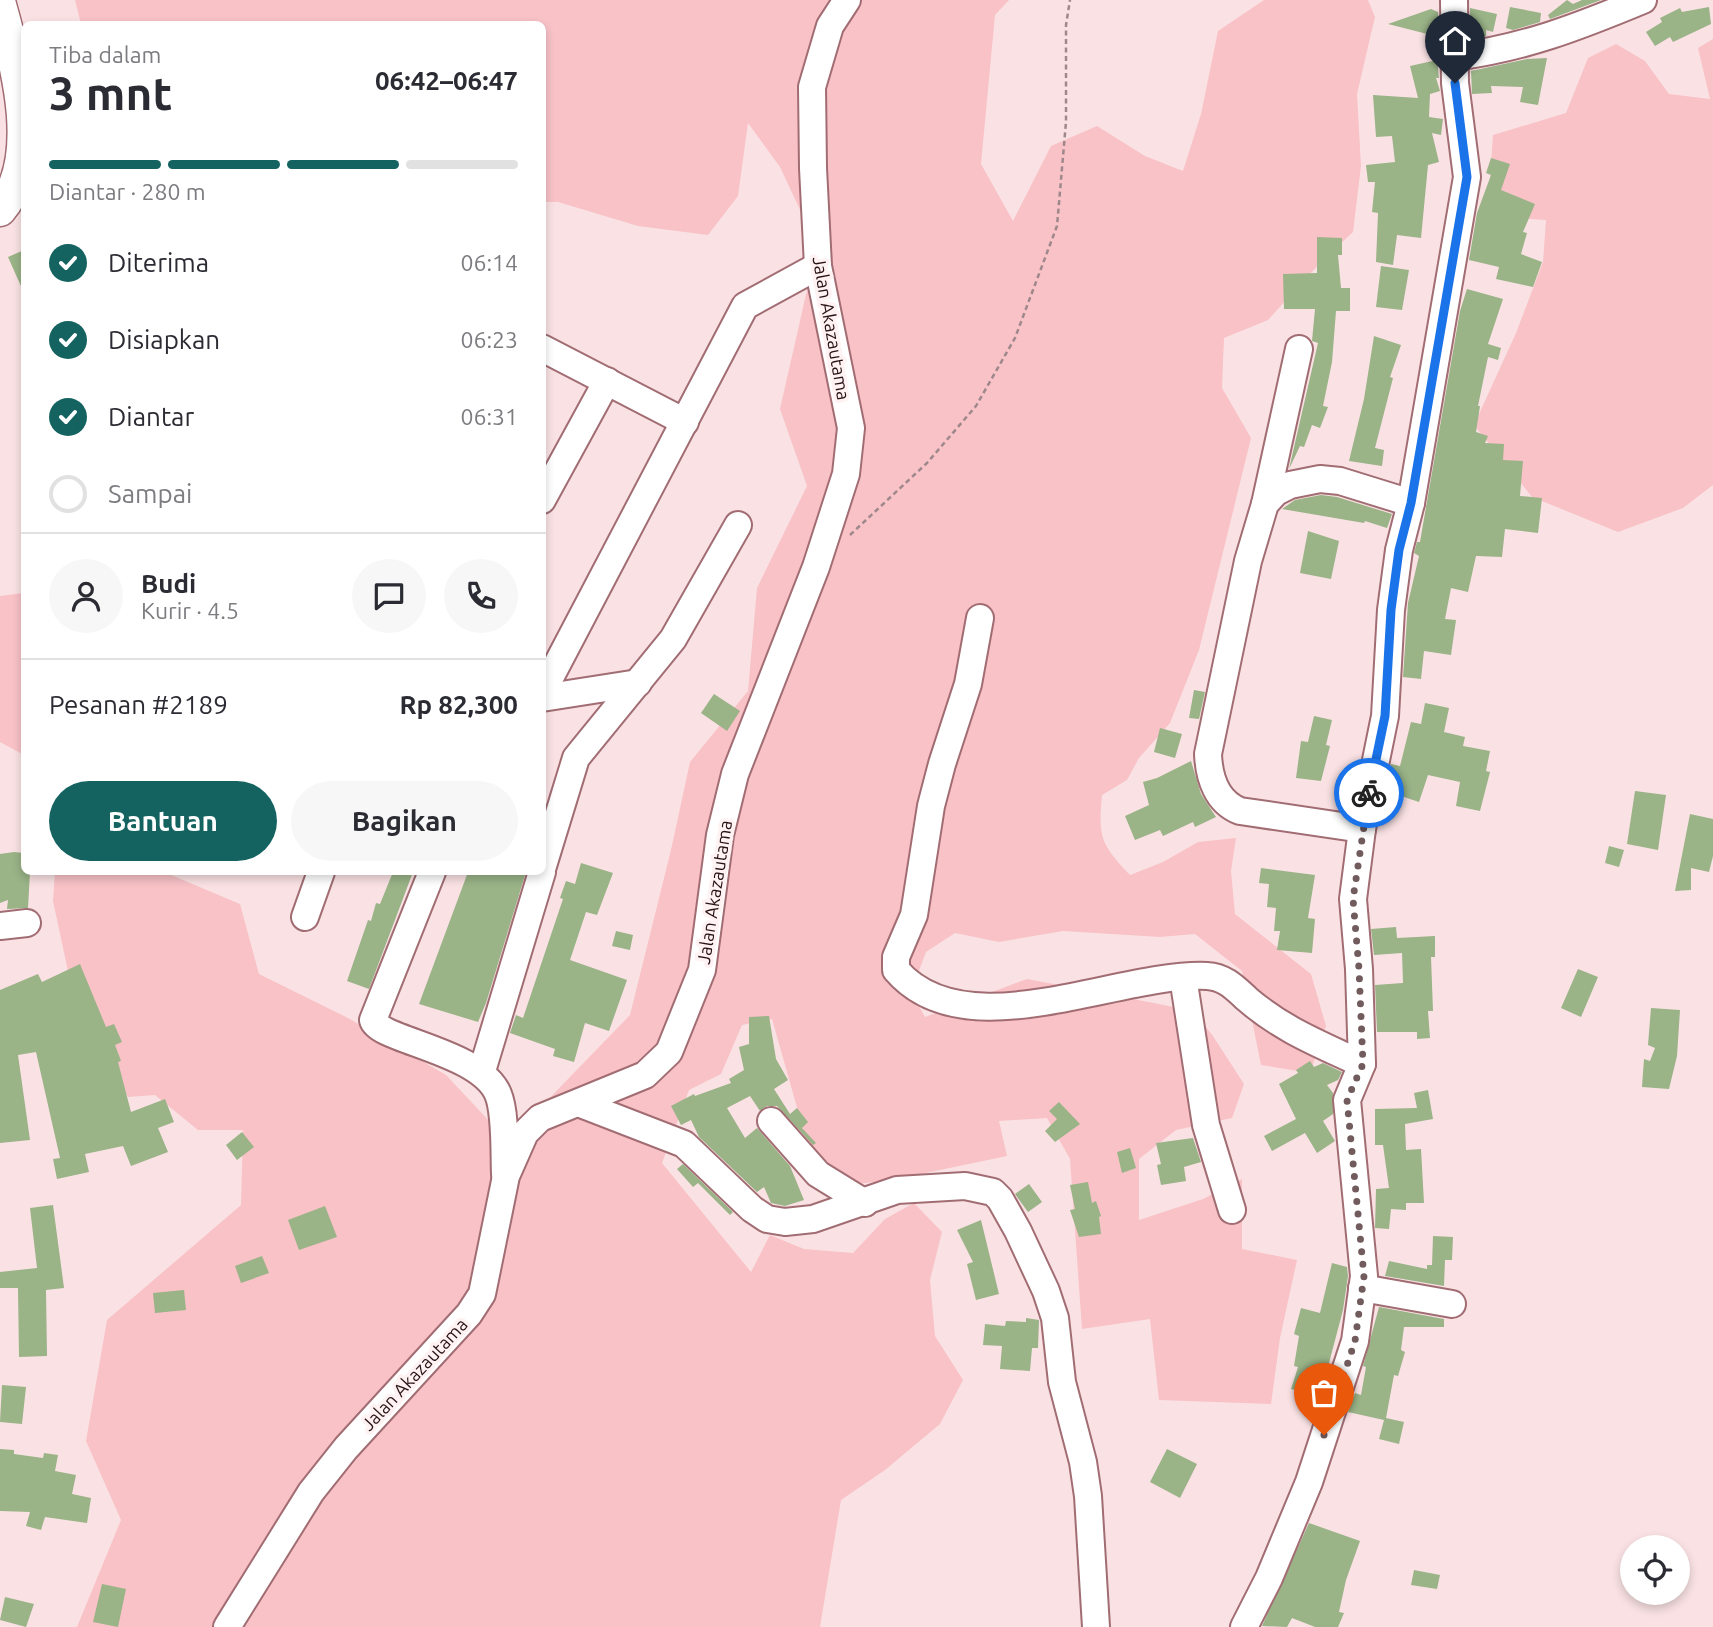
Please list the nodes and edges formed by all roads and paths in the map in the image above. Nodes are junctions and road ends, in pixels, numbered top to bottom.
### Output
1 (846, 0) edge
2 (1070, 0) edge
3 (1454, 0) edge
4 (1643, 0) edge
5 (0, 5) edge
6 (1455, 57) junction
7 (21, 105) edge
8 (21, 155) edge
9 (0, 209) edge
10 (818, 266) junction
11 (1299, 349) dead end
12 (546, 350) edge
13 (607, 381) junction
14 (685, 422) junction
15 (546, 493) edge
16 (1411, 503) junction
17 (1265, 504) junction
18 (738, 525) dead end
19 (846, 538) dead end
20 (979, 618) dead end
21 (553, 648) edge
22 (546, 679) edge
23 (638, 683) junction
24 (546, 695) edge
25 (1362, 828) junction
26 (546, 857) edge
27 (320, 875) edge
28 (431, 875) edge
29 (541, 875) edge
30 (305, 917) dead end
31 (27, 923) dead end
32 (0, 926) edge
33 (1183, 977) junction
34 (1363, 1064) junction
35 (482, 1071) junction
36 (578, 1103) junction
37 (771, 1121) dead end
38 (506, 1176) junction
39 (865, 1203) junction
40 (1232, 1210) dead end
41 (1362, 1288) junction
42 (1452, 1304) dead end
43 (227, 1627) edge
44 (1096, 1627) edge
45 (1244, 1627) edge

1 - 10 street, Jalan Akazautama
2 - 19 path
3 - 6 street
4 - 6 street
5 - 7 main road
6 - 16 street
8 - 9 main road
10 - 14 street
10 - 36 street, Jalan Akazautama
11 - 17 street
12 - 13 street
13 - 14 street
13 - 15 street
14 - 21 street
16 - 17 street
16 - 25 street
17 - 25 street
18 - 23 street
20 - 33 street
21 - 22 street
23 - 24 street
23 - 26 street
25 - 34 street
27 - 30 street
28 - 35 street
29 - 35 street
31 - 32 street
33 - 34 street
33 - 40 street
34 - 41 street
35 - 38 street
36 - 38 street, Jalan Akazautama
36 - 39 street
37 - 39 street
38 - 43 street, Jalan Akazautama
39 - 44 street
41 - 42 street
41 - 45 street

